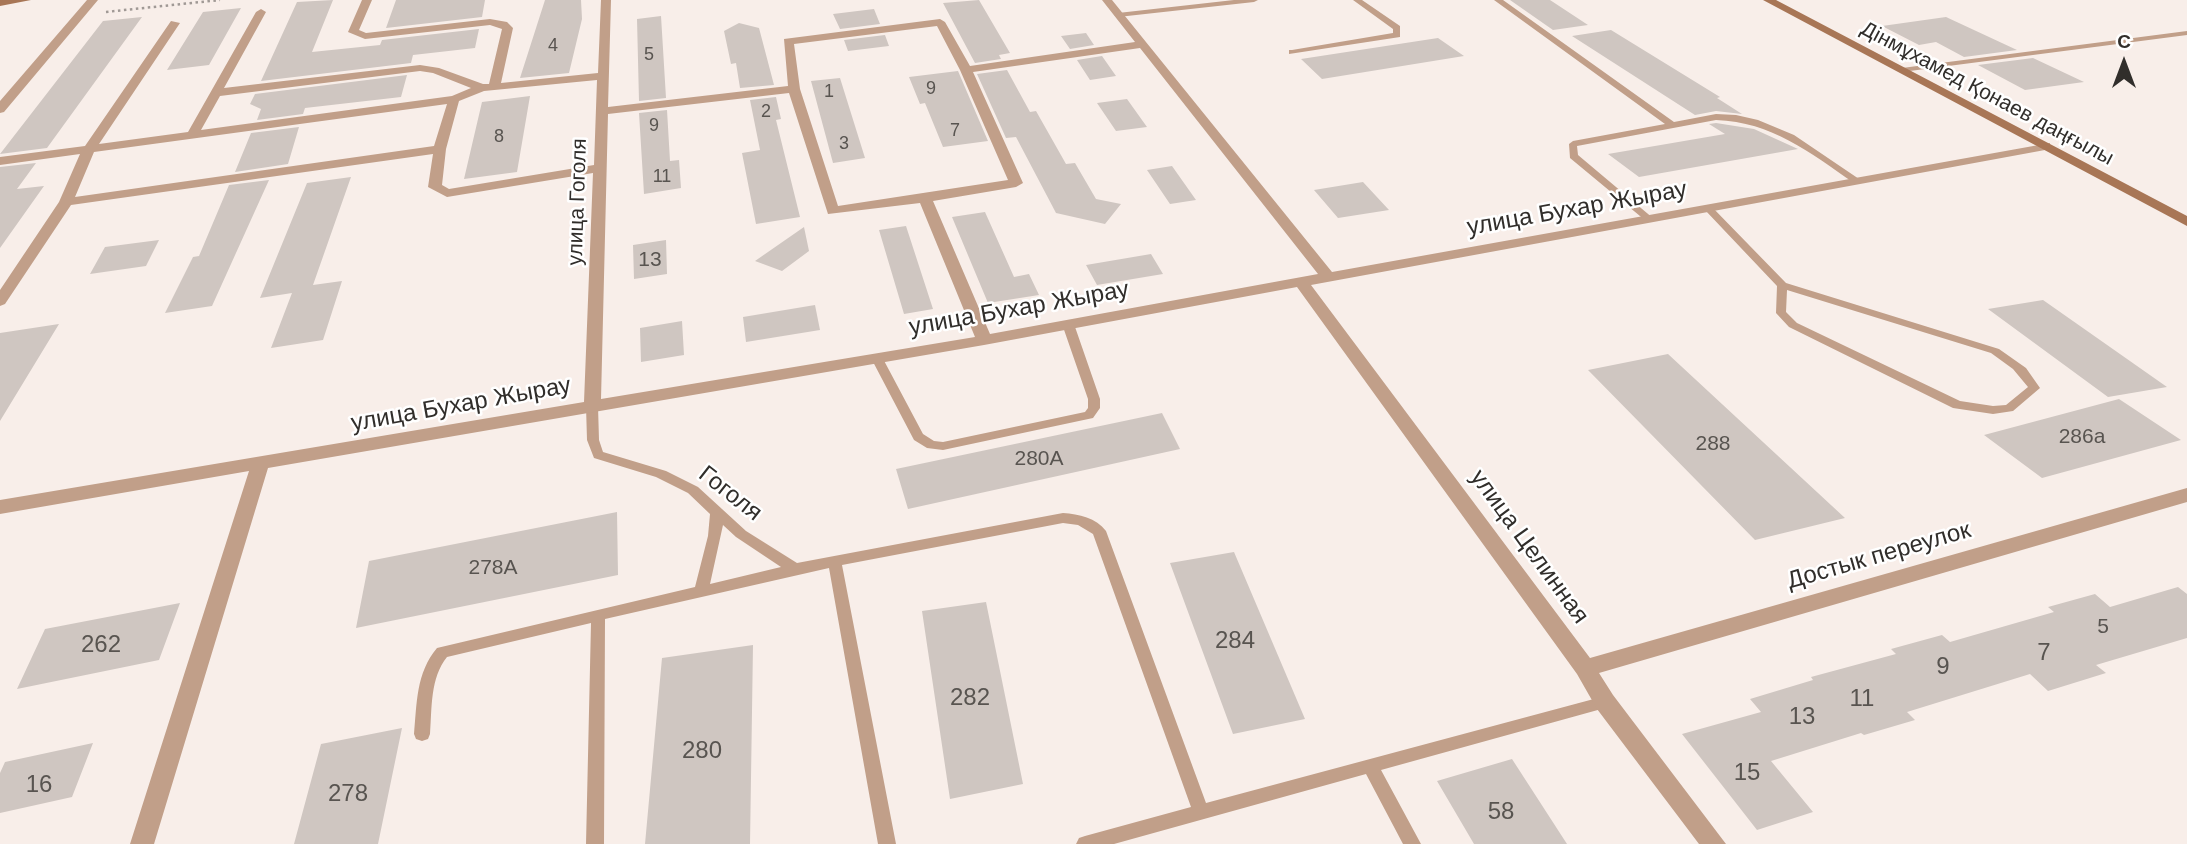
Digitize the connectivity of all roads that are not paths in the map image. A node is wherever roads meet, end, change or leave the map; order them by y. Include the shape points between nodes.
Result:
1 (26, 0) edge
2 (93, 0) edge
3 (368, 0) edge
4 (606, 0) edge
5 (1107, 0) edge
6 (1254, 0) edge
7 (1357, 0) edge
8 (1497, 0) edge
9 (1768, 0) edge
10 (1206, 2) edge
11 (0, 3) edge
12 (261, 12) dead end
13 (1118, 15) junction
14 (175, 23) dead end
15 (2187, 33) edge
16 (1141, 45) junction
17 (1292, 52) dead end
18 (966, 70) junction
19 (1902, 70) junction
20 (602, 76) junction
21 (488, 87) junction
22 (794, 89) junction
23 (216, 93) junction
24 (454, 99) junction
25 (0, 108) edge
26 (603, 111) junction
27 (1671, 125) junction
28 (192, 135) junction
29 (2045, 146) junction
30 (89, 149) junction
31 (440, 149) junction
32 (0, 162) edge
33 (600, 168) junction
34 (1857, 181) junction
35 (925, 198) junction
36 (66, 202) junction
37 (1708, 208) junction
38 (1649, 219) junction
39 (2187, 222) edge
40 (1328, 277) junction
41 (1301, 282) junction
42 (1782, 285) junction
43 (3, 293) edge
44 (1068, 324) junction
45 (984, 340) junction
46 (877, 358) junction
47 (592, 406) junction
48 (261, 462) junction
49 (2187, 495) edge
50 (0, 507) edge
51 (717, 513) junction
52 (835, 563) junction
53 (795, 569) junction
54 (701, 591) junction
55 (598, 617) junction
56 (1585, 668) junction
57 (1605, 702) junction
58 (422, 734) dead end
59 (1370, 766) junction
60 (1201, 812) junction
61 (142, 844) edge
62 (595, 844) edge
63 (887, 844) edge
64 (1085, 844) edge
65 (1412, 844) edge
66 (1714, 844) edge

1 - 11 street
2 - 25 street
3 - 21 street via 353,32 376,35 503,24 508,29
4 - 20 street, улица Гоголя
5 - 13 street
6 - 10 lane
7 - 17 lane via 1397,28 1397,35
8 - 27 lane
9 - 19 street, Дінмұхамед Қонаев даңғылы
10 - 13 lane
12 - 23 street
13 - 16 street
14 - 30 street
15 - 19 lane
16 - 18 street
16 - 40 street
18 - 22 street via 940,22 788,41
18 - 35 street via 1016,183
19 - 29 street, Дінмұхамед Қонаев даңғылы
20 - 21 street
20 - 26 street, улица Гоголя
21 - 23 street via 420,68
21 - 24 street
22 - 26 street
22 - 35 street via 833,211
23 - 28 street
24 - 28 street
24 - 31 street
26 - 33 street, улица Гоголя
27 - 34 lane via 1726,117 1765,124
27 - 38 lane via 1578,141 1571,147 1573,156
28 - 30 street
29 - 34 street, улица Бухар Жырау
29 - 39 street, Дінмұхамед Қонаев даңғылы
30 - 32 street
30 - 36 street
31 - 33 street via 435,187 447,193
31 - 36 street
33 - 47 street, улица Гоголя
34 - 37 street, улица Бухар Жырау
35 - 45 street
36 - 43 street
37 - 38 street, улица Бухар Жырау
37 - 42 lane
38 - 40 street, улица Бухар Жырау
40 - 41 street, улица Бухар Жырау
41 - 44 street, улица Бухар Жырау
41 - 56 street, улица Целинная
42 - 42 lane via 1781,313 1793,325 1957,405 2009,408 2034,388 2015,364 1995,351
44 - 45 street, улица Бухар Жырау
44 - 46 lane via 1094,399 1089,415 943,446 918,438
45 - 46 street, улица Бухар Жырау
46 - 47 street, улица Бухар Жырау
47 - 48 street, улица Бухар Жырау
47 - 51 lane, Гоголя via 598,454 661,474 693,490
48 - 50 street, улица Бухар Жырау
48 - 61 street
49 - 56 street, Достык переулок
51 - 53 lane, Гоголя
51 - 54 lane
52 - 53 lane
52 - 60 lane via 1063,518 1087,521 1099,531
52 - 63 lane
53 - 54 lane
54 - 55 lane
55 - 58 lane via 442,652 432,661
55 - 62 lane
56 - 57 street, улица Целинная
57 - 59 lane
57 - 66 street, улица Целинная
59 - 60 lane
59 - 65 lane
60 - 64 lane

